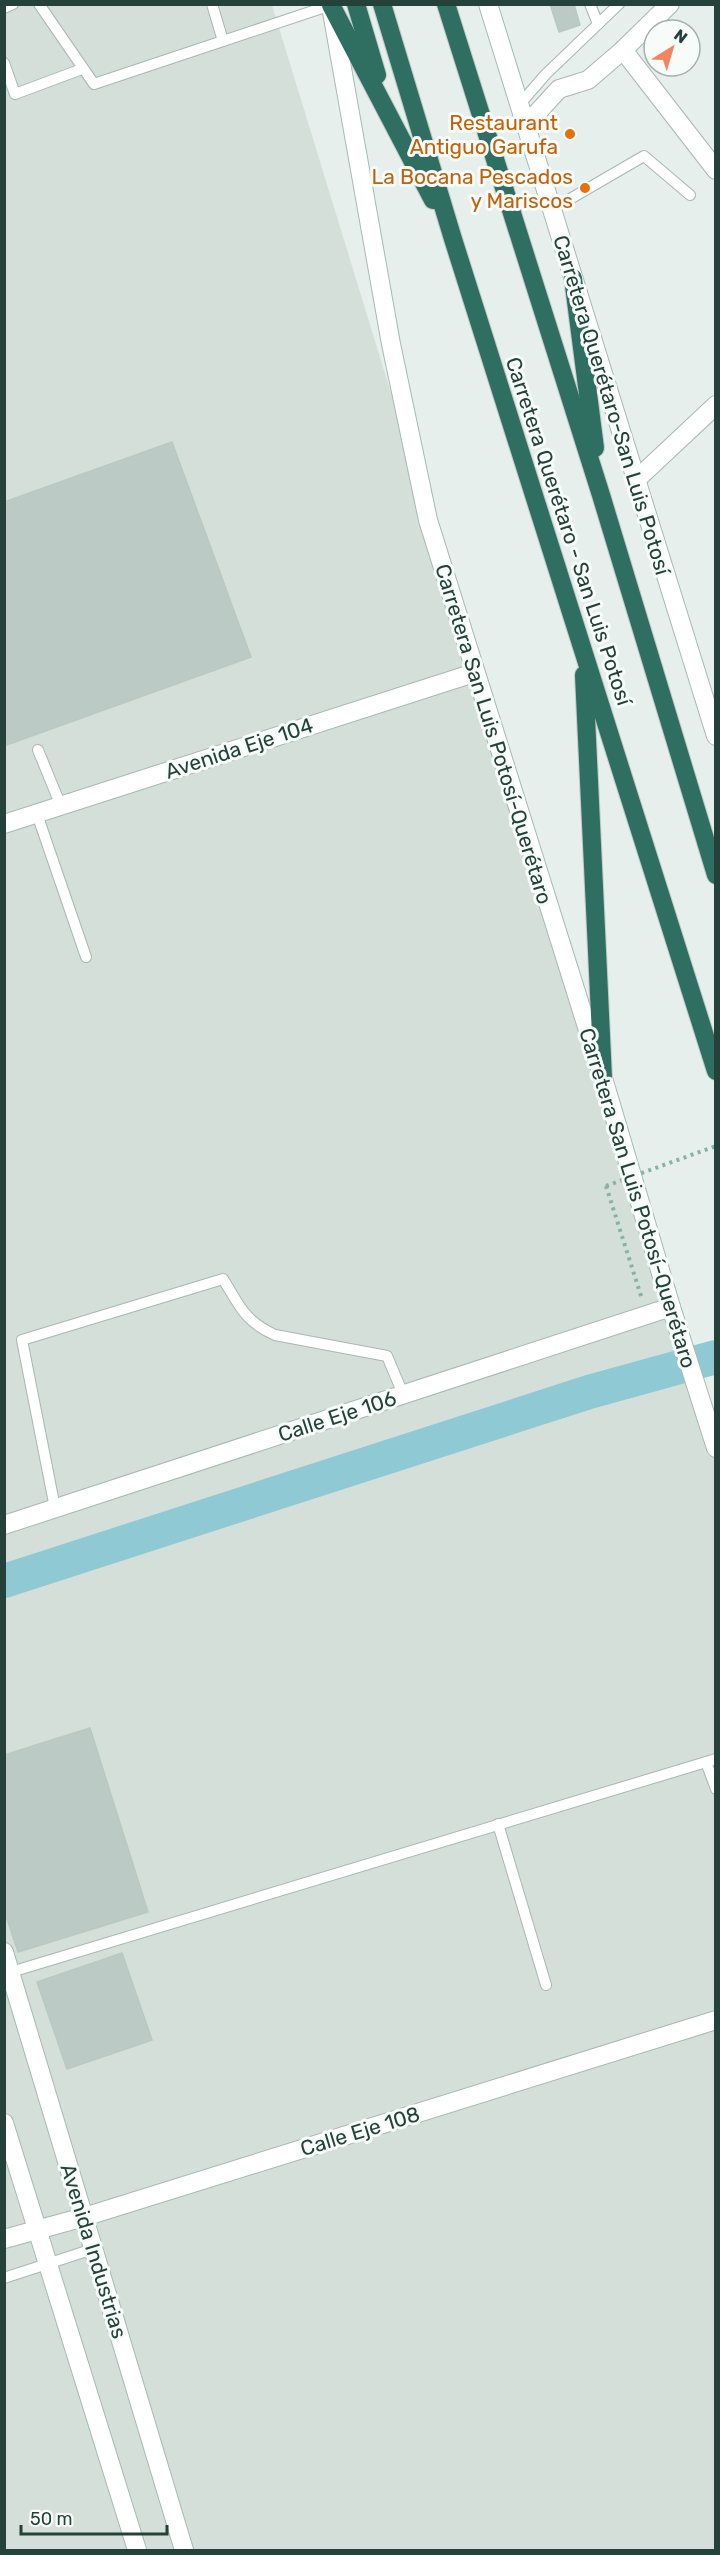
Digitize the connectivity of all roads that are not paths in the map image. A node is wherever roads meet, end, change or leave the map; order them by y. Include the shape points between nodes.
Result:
1 (13, 4) edge
2 (39, 4) edge
3 (212, 4) edge
4 (356, 4) edge
5 (381, 4) edge
6 (446, 4) edge
7 (488, 4) edge
8 (590, 4) edge
9 (619, 4) edge
10 (670, 4) edge
11 (331, 5) edge
12 (4, 8) edge
13 (598, 24) junction
14 (224, 41) junction
15 (623, 50) junction
16 (4, 63) edge
17 (82, 69) junction
18 (546, 74) junction
19 (559, 89) junction
20 (519, 105) junction
21 (390, 118) junction
22 (525, 126) junction
23 (716, 170) edge
24 (690, 195) dead end
25 (552, 210) junction
26 (453, 239) junction
27 (573, 278) junction
28 (716, 405) edge
29 (636, 480) junction
30 (601, 495) junction
31 (583, 650) junction
32 (474, 673) junction
33 (716, 736) edge
34 (38, 750) dead end
35 (61, 806) junction
36 (37, 814) junction
37 (4, 824) edge
38 (716, 875) edge
39 (86, 957) dead end
40 (716, 1071) edge
41 (603, 1078) junction
42 (670, 1307) junction
43 (403, 1394) junction
44 (716, 1448) edge
45 (56, 1508) junction
46 (4, 1525) edge
47 (711, 1761) edge
48 (716, 1789) edge
49 (498, 1824) junction
50 (4, 1952) edge
51 (11, 1972) junction
52 (546, 1985) dead end
53 (716, 2020) edge
54 (4, 2123) edge
55 (84, 2217) junction
56 (37, 2229) junction
57 (4, 2239) edge
58 (93, 2250) junction
59 (48, 2264) junction
60 (4, 2278) edge
61 (137, 2550) edge
62 (184, 2550) edge

1 - 12 lane
2 - 17 lane
3 - 14 lane
4 - 21 highway
5 - 26 highway, Carretera Querétaro - San Luis Potosí
6 - 30 highway, Carretera Querétaro - San Luis Potosí
7 - 20 main road, Carretera Querétaro-San Luis Potosí
8 - 13 lane
9 - 13 lane
10 - 15 main road
11 - 14 lane
11 - 21 highway
11 - 32 main road, Carretera San Luis Potosí-Querétaro via 389,332 428,520
13 - 18 lane
14 - 17 lane via 94,84
15 - 19 main road via 588,80
15 - 23 main road
16 - 17 lane via 15,94
18 - 19 lane
18 - 20 lane
19 - 22 main road
20 - 22 main road, Carretera Querétaro-San Luis Potosí
21 - 26 highway
22 - 25 main road, Carretera Querétaro-San Luis Potosí
24 - 25 lane via 644,156
25 - 27 main road, Carretera Querétaro-San Luis Potosí
26 - 31 highway, Carretera Querétaro - San Luis Potosí
27 - 29 main road, Carretera Querétaro-San Luis Potosí
27 - 30 highway
28 - 29 main road
29 - 33 main road, Carretera Querétaro-San Luis Potosí
30 - 38 highway, Carretera Querétaro - San Luis Potosí
31 - 40 highway, Carretera Querétaro - San Luis Potosí
31 - 41 highway
32 - 35 main road, Avenida Eje 104
32 - 41 main road, Carretera San Luis Potosí-Querétaro
34 - 35 lane
35 - 36 main road, Avenida Eje 104
36 - 37 main road, Avenida Eje 104
36 - 39 lane
41 - 42 main road, Carretera San Luis Potosí-Querétaro
42 - 43 main road, Calle Eje 106
42 - 44 main road, Carretera San Luis Potosí-Querétaro
43 - 45 main road, Calle Eje 106
43 - 45 lane via 387,1356 261,1329 247,1319 223,1279 22,1340
45 - 46 main road, Calle Eje 106
47 - 48 lane
47 - 49 lane
49 - 51 lane
49 - 52 lane
50 - 51 main road, Avenida Industrias
51 - 55 main road, Avenida Industrias
53 - 55 main road, Calle Eje 108
54 - 56 main road
55 - 56 main road, Calle Eje 108
55 - 58 main road, Avenida Industrias
56 - 57 main road, Calle Eje 108
56 - 59 main road
58 - 59 lane
58 - 62 main road, Avenida Industrias
59 - 60 lane
59 - 61 main road

